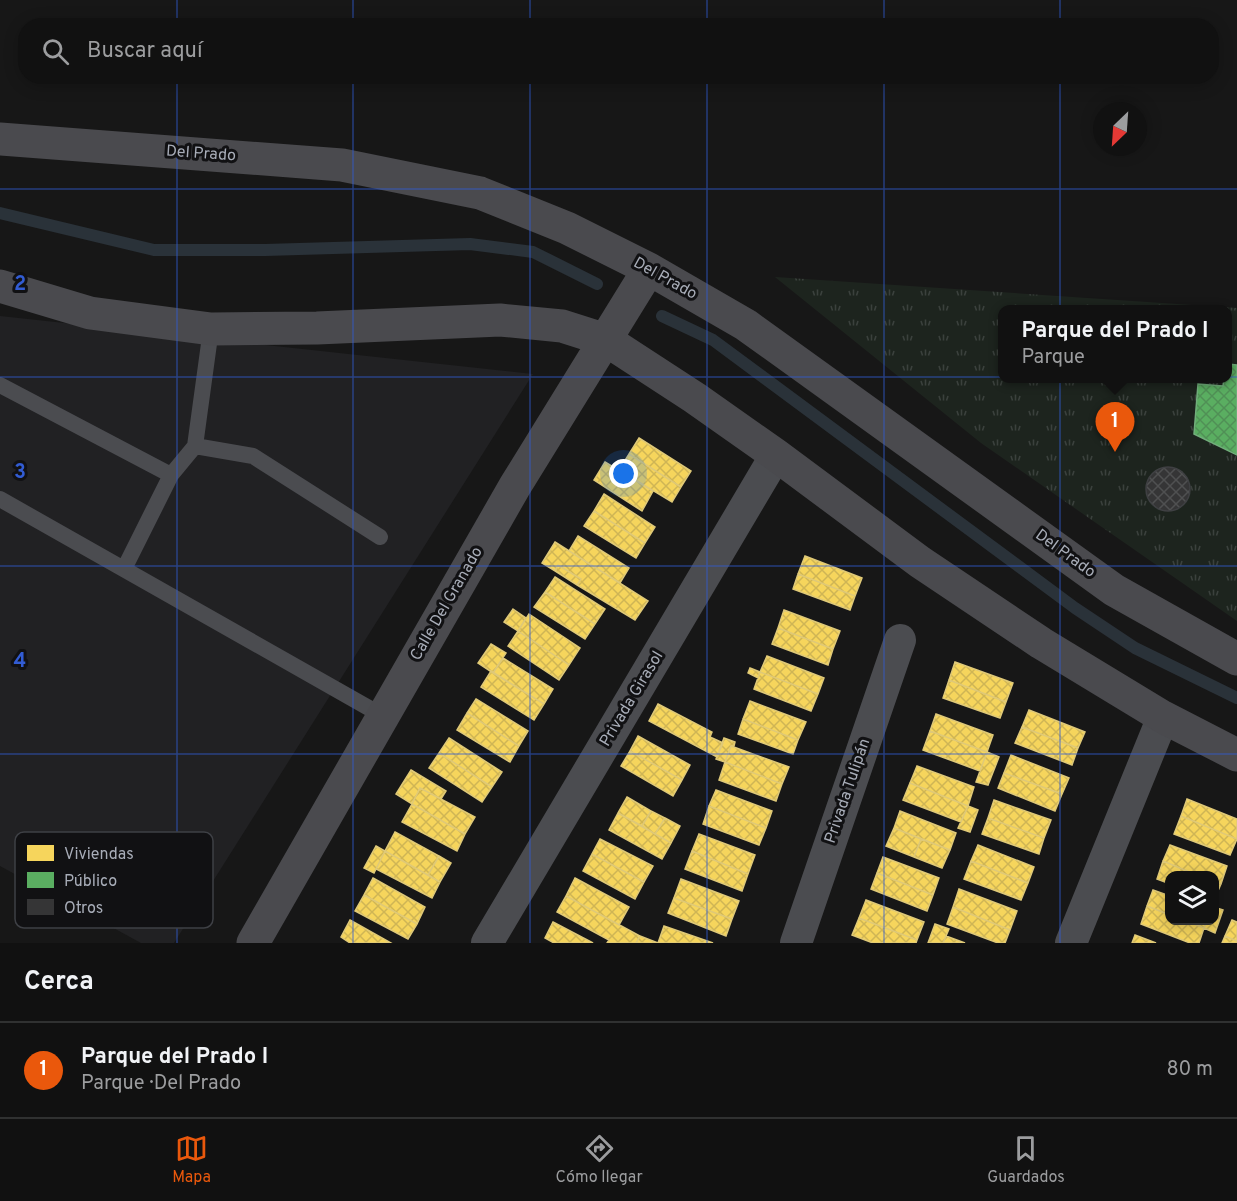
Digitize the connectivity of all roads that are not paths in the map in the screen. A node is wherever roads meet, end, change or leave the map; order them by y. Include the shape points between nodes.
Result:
1 (0, 139) edge
2 (649, 269) junction
3 (0, 286) edge
4 (211, 329) junction
5 (606, 340) junction
6 (0, 385) edge
7 (195, 446) junction
8 (776, 455) junction
9 (171, 475) junction
10 (0, 499) edge
11 (380, 537) dead end
12 (124, 569) junction
13 (900, 640) dead end
14 (1237, 659) edge
15 (383, 716) junction
16 (1163, 717) junction
17 (1237, 755) edge
18 (253, 943) edge
19 (487, 943) edge
20 (796, 943) edge
21 (1071, 943) edge

1 - 2 main road, Del Prado via 342,165 480,193 567,228
2 - 5 main road, Calle Del Granado
2 - 14 main road, Del Prado via 746,325 1114,590
3 - 4 main road via 90,313
4 - 5 main road via 500,320 562,326
4 - 7 lane
5 - 8 main road
5 - 15 main road, Calle Del Granado via 514,486
6 - 9 lane
7 - 9 lane
7 - 11 lane via 254,456
8 - 16 main road via 920,562 1041,643
8 - 19 street, Privada Girasol
9 - 12 lane
10 - 12 lane
12 - 15 lane
13 - 20 street, Privada Tulipán
15 - 18 main road, Calle Del Granado
16 - 17 main road
16 - 21 street

